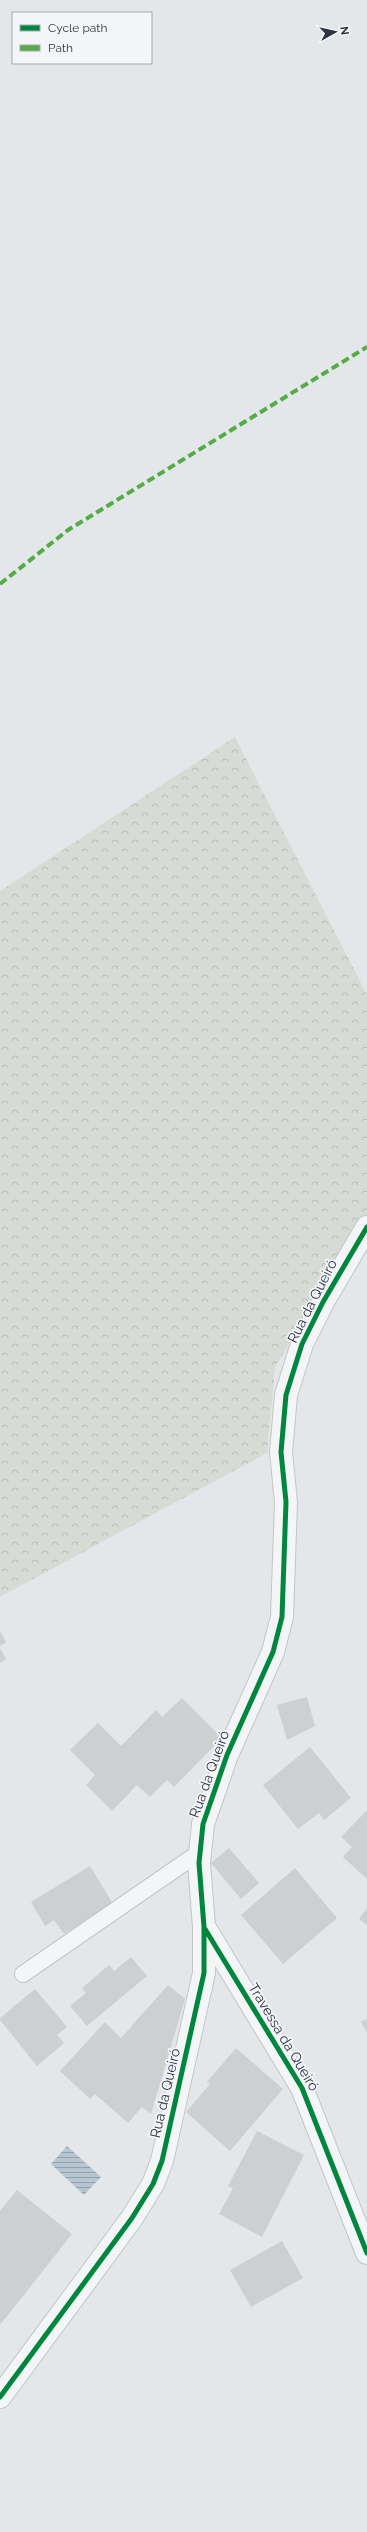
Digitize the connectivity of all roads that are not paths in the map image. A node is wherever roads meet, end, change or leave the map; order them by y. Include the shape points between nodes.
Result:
1 (367, 1227) edge
2 (200, 1852) junction
3 (204, 1928) junction
4 (23, 1974) dead end
5 (367, 2253) edge
6 (0, 2397) edge

1 - 2 street, Rua da Queiró via 323,1302 292,1371 286,1395 282,1452 286,1502 285,1588 280,1628 270,1658 220,1772 203,1824
2 - 3 street, Rua da Queiró
2 - 4 lane
3 - 5 street, Travessa da Queiró via 302,2088
3 - 6 street, Rua da Queiró via 205,1957 201,1987 164,2149 152,2184 128,2224

